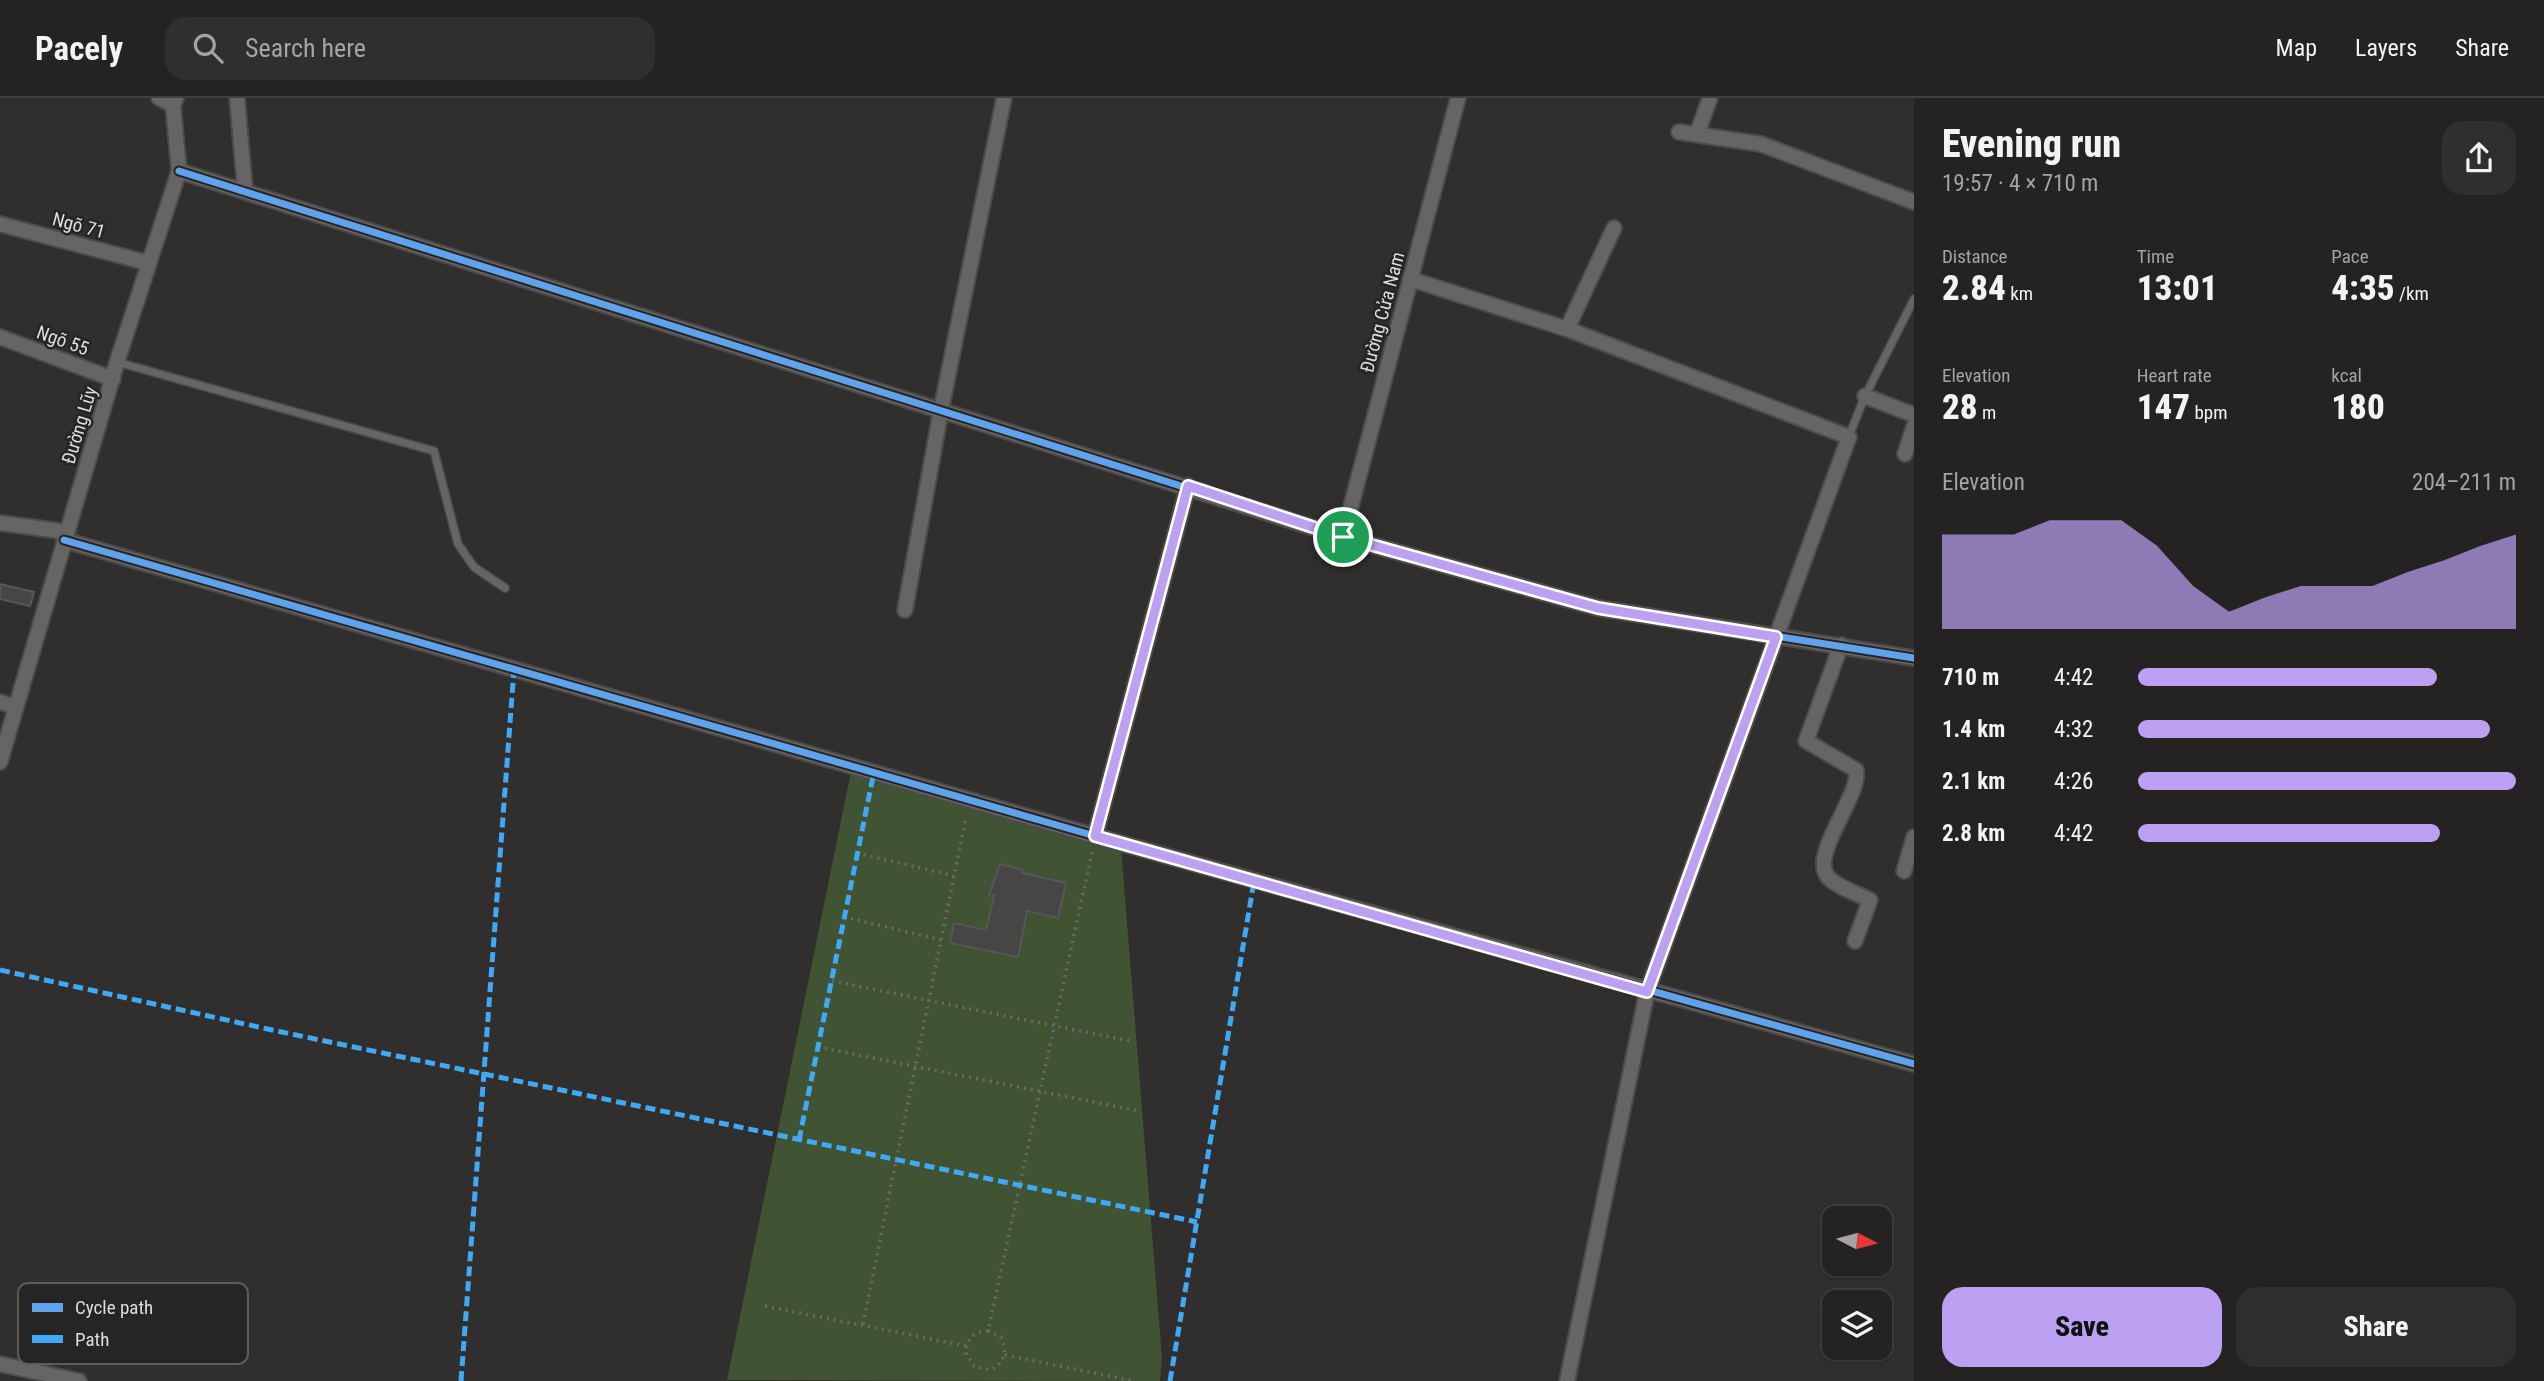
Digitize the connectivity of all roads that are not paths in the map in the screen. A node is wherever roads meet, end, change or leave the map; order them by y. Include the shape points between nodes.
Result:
1 (159, 98) edge
2 (237, 98) edge
3 (1004, 98) edge
4 (1458, 98) edge
5 (1710, 98) edge
6 (174, 102) edge
7 (1679, 132) dead end
8 (1697, 134) junction
9 (179, 171) junction
10 (245, 189) junction
11 (1914, 202) edge
12 (0, 224) edge
13 (1614, 228) dead end
14 (148, 262) junction
15 (1410, 279) junction
16 (1914, 299) edge
17 (1567, 330) junction
18 (0, 337) edge
19 (117, 362) junction
20 (113, 379) junction
21 (1865, 396) junction
22 (941, 410) junction
23 (1914, 415) edge
24 (1914, 426) edge
25 (1849, 437) junction
26 (1905, 454) dead end
27 (1188, 486) junction
28 (0, 523) edge
29 (66, 536) junction
30 (1343, 537) junction
31 (505, 588) dead end
32 (905, 610) dead end
33 (1776, 637) junction
34 (1840, 645) junction
35 (1914, 658) edge
36 (0, 702) edge
37 (16, 707) junction
38 (0, 762) edge
39 (1095, 836) junction
40 (1914, 836) edge
41 (1904, 871) dead end
42 (1855, 941) dead end
43 (1647, 992) junction
44 (1914, 1064) edge
45 (0, 1364) edge
46 (79, 1381) edge
47 (1567, 1381) edge

1 - 6 street
2 - 10 street
3 - 22 street
4 - 15 street, Đường Cửa Nam
5 - 8 street
6 - 9 street, Đường Lũy
7 - 8 street
8 - 11 street via 1761,144
9 - 10 street
9 - 14 street, Đường Lũy
10 - 22 street
12 - 14 street, Ngõ 71
13 - 17 street
14 - 19 street, Đường Lũy
15 - 17 street
15 - 30 street, Đường Cửa Nam
16 - 21 lane
17 - 25 street
18 - 20 street, Ngõ 55
19 - 20 street, Đường Lũy
19 - 31 lane via 434,451 458,544 474,567
20 - 29 street, Đường Lũy
21 - 23 street
21 - 25 lane
22 - 27 street
22 - 32 street
24 - 26 street
25 - 33 street
27 - 30 street
27 - 39 street
28 - 29 street
29 - 37 street, Đường Lũy
29 - 39 street
30 - 33 street via 1598,608
33 - 34 street
33 - 43 street
34 - 35 street
34 - 42 street via 1806,741 1856,769 1851,795 1832,829 1824,867 1831,880 1870,900
36 - 37 street
37 - 38 street, Đường Lũy
39 - 43 street
40 - 41 street
43 - 44 street
43 - 47 street
45 - 46 street

